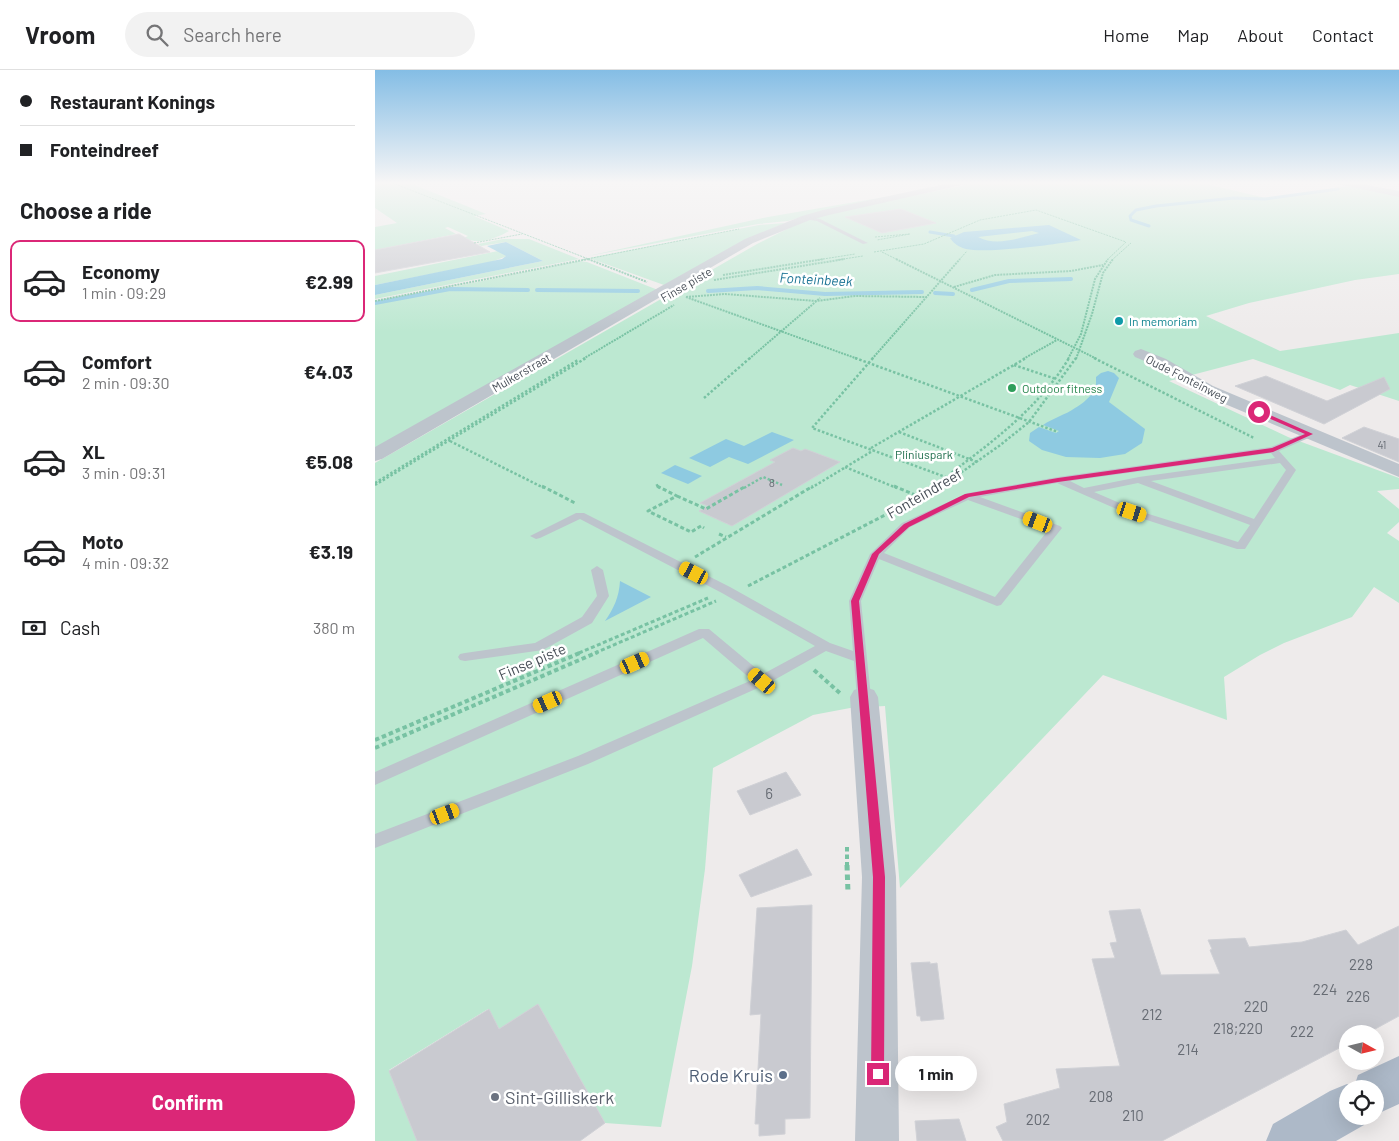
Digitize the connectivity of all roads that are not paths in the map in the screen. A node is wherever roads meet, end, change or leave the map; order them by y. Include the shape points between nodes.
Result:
1 (771, 232) edge
2 (842, 232) edge
3 (864, 243) road end
4 (1141, 354) dead end
5 (1310, 434) junction
6 (1275, 450) junction
7 (375, 456) edge
8 (1282, 460) junction
9 (1399, 471) edge
10 (1058, 480) junction
11 (1139, 480) junction
12 (1083, 491) junction
13 (968, 496) junction
14 (1256, 524) junction
15 (536, 536) dead end
16 (876, 554) junction
17 (597, 570) dead end
18 (825, 646) junction
19 (465, 657) dead end
20 (860, 658) junction
21 (762, 681) junction
22 (853, 699) joint
23 (375, 779) edge
24 (375, 841) edge
25 (1399, 1079) edge
26 (1384, 1087) edge
27 (1339, 1113) edge
28 (877, 1141) edge
29 (1290, 1141) edge

1 - 7 street, Mulkerstraat via 749,241 673,297
2 - 3 lane
4 - 5 street, Oude Fonteinweg via 1207,390
5 - 6 lane, Fonteindreef
5 - 9 street, Oude Fonteinweg
6 - 8 lane
6 - 10 lane, Fonteindreef
8 - 11 lane
8 - 14 lane via 1291,470
10 - 12 lane
10 - 13 lane, Fonteindreef
11 - 12 lane
11 - 14 lane
12 - 14 lane via 1132,512 1241,547
13 - 16 lane, Fonteindreef via 906,525
13 - 16 lane via 1055,528 997,602
15 - 18 lane via 580,515 730,592
16 - 20 lane, Fonteindreef via 855,601
17 - 19 lane via 603,596 587,620 538,647
18 - 20 lane
18 - 21 lane
20 - 22 lane, Fonteindreef
21 - 23 lane via 704,632
21 - 24 lane via 583,760
22 - 28 street, Fonteindreef via 879,877
25 - 26 main road
27 - 29 main road

